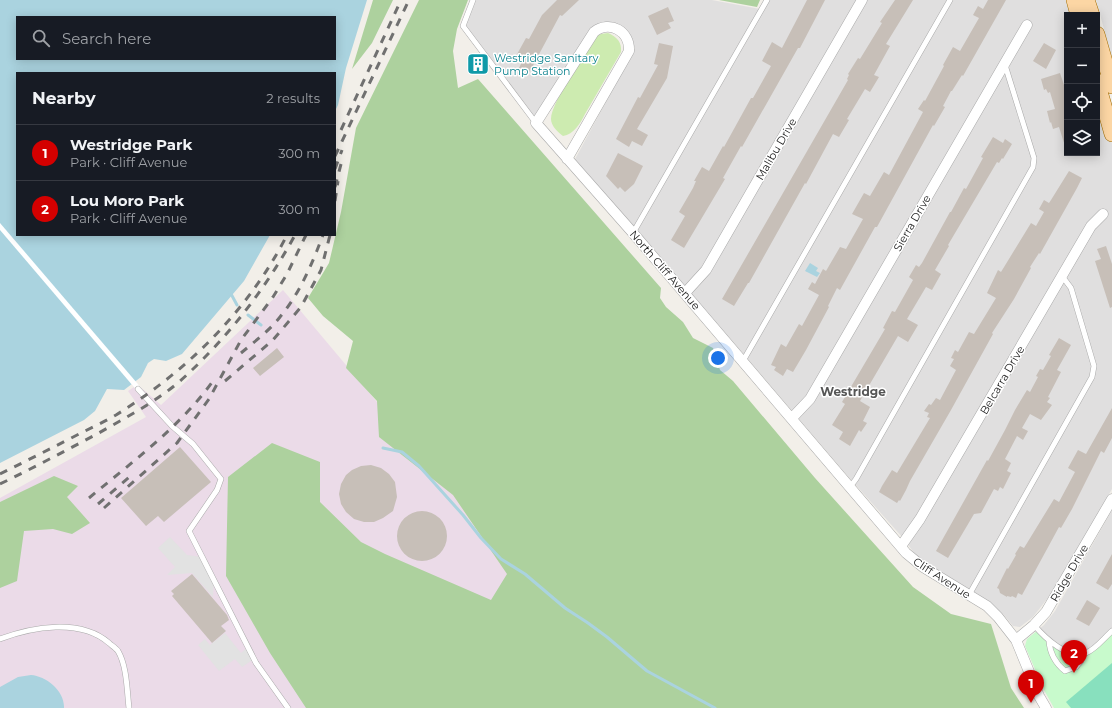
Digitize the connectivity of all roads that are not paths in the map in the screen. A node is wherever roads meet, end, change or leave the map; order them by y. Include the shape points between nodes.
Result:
1 (473, 0) edge
2 (767, 0) edge
3 (862, 0) edge
4 (950, 0) edge
5 (1074, 0) edge
6 (1087, 0) edge
7 (1077, 12) edge
8 (1091, 12) edge
9 (1027, 25) dead end
10 (1100, 44) edge
11 (1004, 62) junction
12 (1098, 84) edge
13 (1112, 86) edge
14 (536, 123) junction
15 (1112, 134) edge
16 (567, 159) junction
17 (1103, 214) dead end
18 (634, 233) junction
19 (1062, 276) junction
20 (685, 293) junction
21 (743, 361) junction
22 (138, 389) dead end
23 (792, 418) junction
24 (850, 487) junction
25 (1112, 499) edge
26 (901, 546) junction
27 (969, 595) junction
28 (1034, 625) junction
29 (1112, 631) edge
30 (0, 639) edge
31 (1016, 640) junction
32 (1049, 641) junction
33 (1081, 655) junction
34 (130, 708) edge
35 (288, 708) edge
36 (1046, 708) edge

1 - 14 lane via 463,26
2 - 18 lane
3 - 20 street, Malibu Drive via 706,270
4 - 21 lane
5 - 7 main road
6 - 8 main road
9 - 11 street, Sierra Drive
10 - 13 main road
11 - 23 street, Sierra Drive via 810,399
11 - 24 lane via 1034,158 1033,167
12 - 15 main road
14 - 16 street, North Cliff Avenue
14 - 16 street via 594,32 600,27 608,26 621,32 629,43 629,51
16 - 18 street, North Cliff Avenue
17 - 19 street, Belcarra Drive via 1091,226
18 - 20 street, North Cliff Avenue
19 - 26 street, Belcarra Drive via 920,519
19 - 27 lane via 1070,288 1092,359 1092,377
20 - 21 street, North Cliff Avenue
21 - 23 street, North Cliff Avenue
22 - 35 lane via 192,444 221,479 217,490 189,531 256,663
23 - 24 street, Cliff Avenue
24 - 26 street, Cliff Avenue
25 - 28 street, Ridge Drive via 1053,602
26 - 27 street, Cliff Avenue via 922,567
27 - 31 street, Cliff Avenue via 987,606
28 - 31 street, Ridge Drive
28 - 32 lane
29 - 33 lane via 1093,649
30 - 34 lane via 37,628 84,629 104,638 118,651 125,670
31 - 36 street, Cliff Avenue
32 - 33 lane via 1072,654
32 - 33 lane via 1050,650 1057,664 1065,671 1076,667 1081,661

